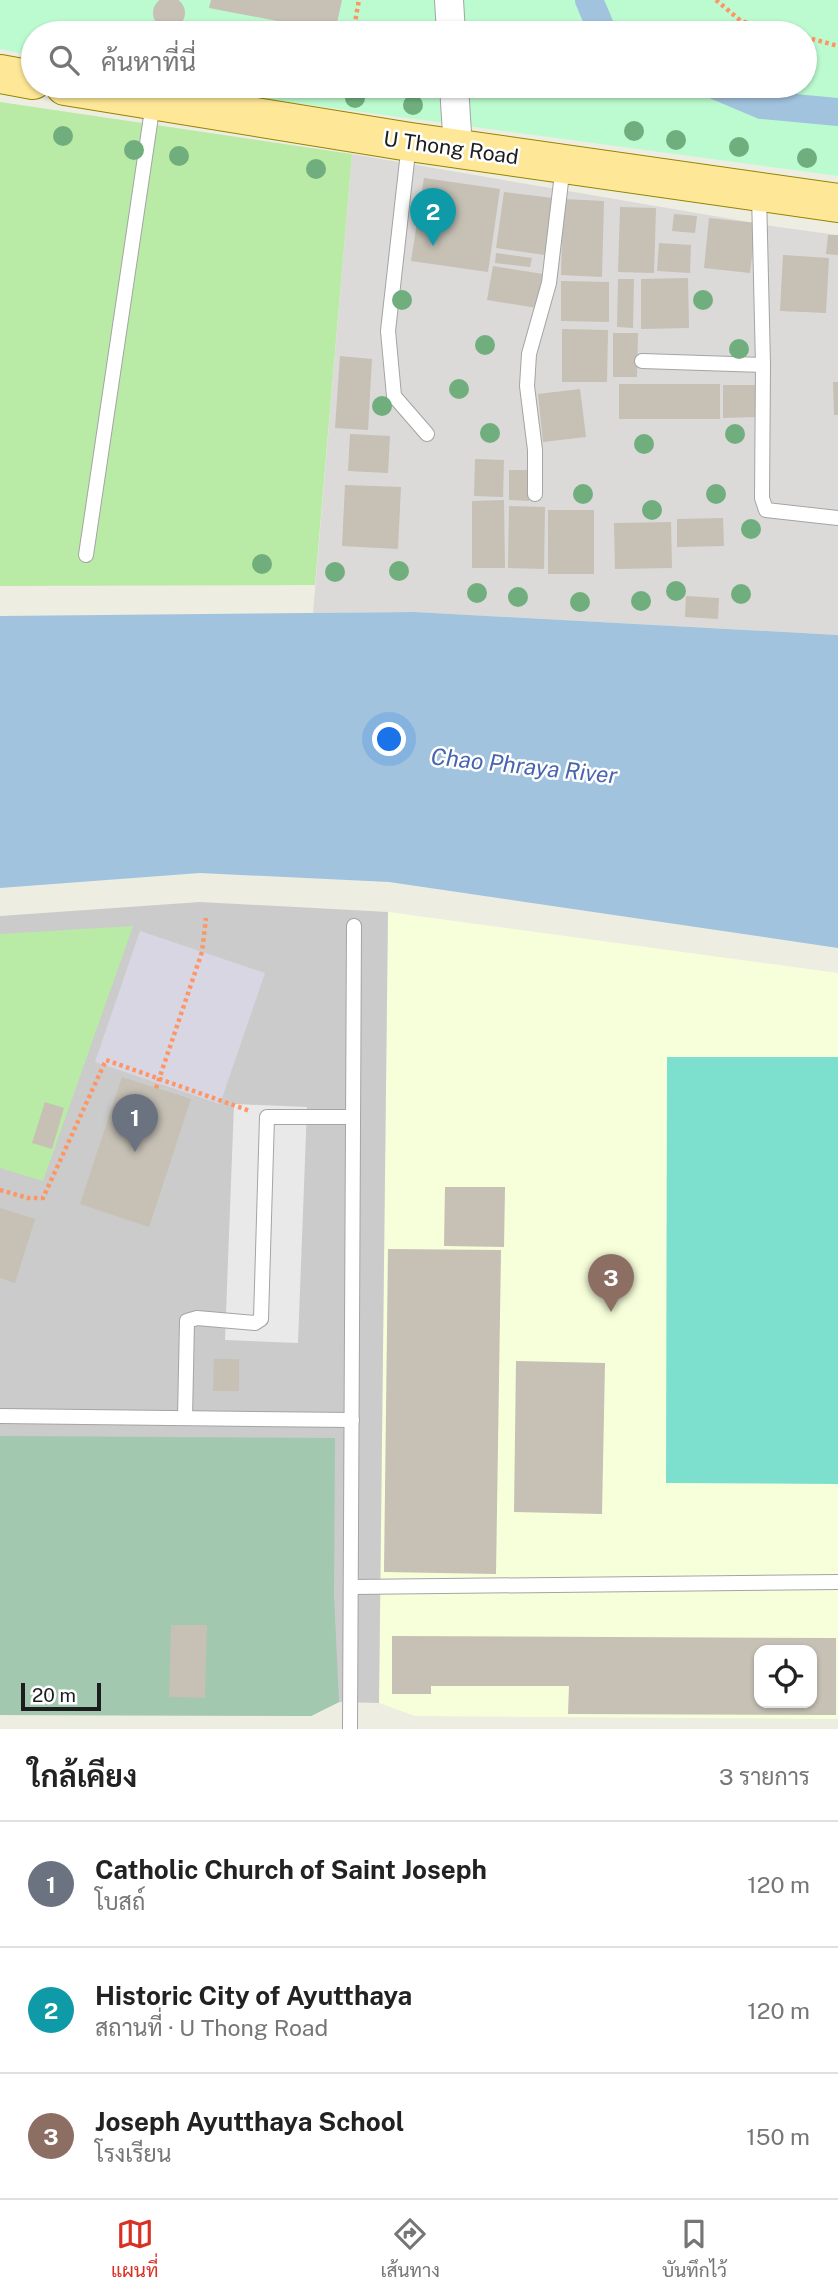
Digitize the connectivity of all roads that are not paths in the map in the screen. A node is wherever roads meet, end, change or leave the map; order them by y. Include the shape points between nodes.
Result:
1 (449, 0) edge
2 (450, 21) edge
3 (0, 74) edge
4 (21, 78) edge
5 (132, 98) edge
6 (455, 98) edge
7 (154, 102) junction
8 (410, 142) junction
9 (458, 149) junction
10 (563, 164) junction
11 (759, 191) junction
12 (838, 202) edge
13 (642, 361) dead end
14 (763, 365) junction
15 (428, 434) dead end
16 (535, 494) dead end
17 (838, 518) edge
18 (86, 555) dead end
19 (354, 926) dead end
20 (353, 1117) junction
21 (0, 1416) edge
22 (185, 1418) junction
23 (352, 1420) junction
24 (838, 1582) edge
25 (351, 1587) junction
26 (350, 1729) edge

1 - 2 street
3 - 4 main road
5 - 7 main road, U Thong Road
6 - 9 street
7 - 8 main road, U Thong Road
7 - 18 lane
8 - 9 main road, U Thong Road
8 - 15 lane via 388,331 394,396
9 - 10 main road, U Thong Road
10 - 11 main road, U Thong Road
10 - 16 lane via 549,283 529,354
11 - 12 main road, U Thong Road
11 - 14 lane
13 - 14 lane
14 - 17 lane via 761,486 766,510
19 - 20 lane
20 - 22 lane via 267,1117 261,1319 255,1323 187,1321
20 - 23 lane
21 - 22 lane
22 - 23 lane
23 - 25 lane
24 - 25 lane
25 - 26 lane

